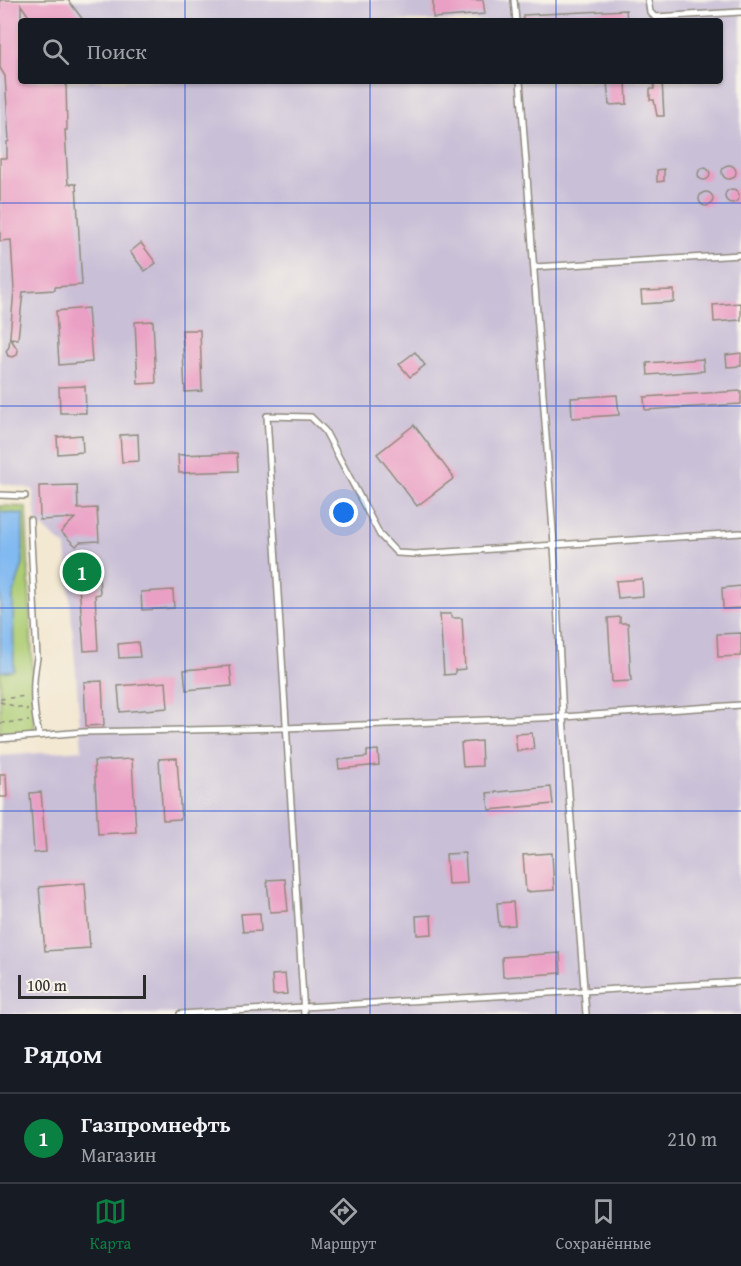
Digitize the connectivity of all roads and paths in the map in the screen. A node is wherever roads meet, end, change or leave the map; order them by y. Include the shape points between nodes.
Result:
1 (514, 0) edge
2 (648, 0) edge
3 (741, 12) edge
4 (516, 18) edge
5 (520, 84) edge
6 (741, 255) edge
7 (535, 267) junction
8 (0, 495) edge
9 (26, 496) dead end
10 (30, 520) dead end
11 (741, 533) edge
12 (554, 545) junction
13 (34, 695) junction
14 (0, 701) edge
15 (741, 705) edge
16 (34, 712) junction
17 (563, 717) junction
18 (36, 721) junction
19 (0, 723) edge
20 (285, 728) junction
21 (39, 735) junction
22 (0, 739) edge
23 (741, 982) edge
24 (584, 991) junction
25 (304, 1011) edge
26 (180, 1014) edge
27 (586, 1014) edge

1 - 4 lane
2 - 3 lane via 655,17
5 - 7 lane
6 - 7 lane
7 - 12 lane
8 - 9 lane
10 - 13 lane via 37,658
11 - 12 lane
12 - 17 lane
12 - 20 lane via 397,553 380,535 325,431 311,417 267,416
13 - 14 path
13 - 16 lane
14 - 16 path
15 - 17 lane
16 - 18 lane
17 - 20 lane
17 - 24 lane
18 - 19 path
18 - 21 lane
20 - 21 lane
20 - 25 lane
21 - 22 lane
23 - 24 lane
24 - 25 lane
24 - 27 lane
25 - 26 lane

